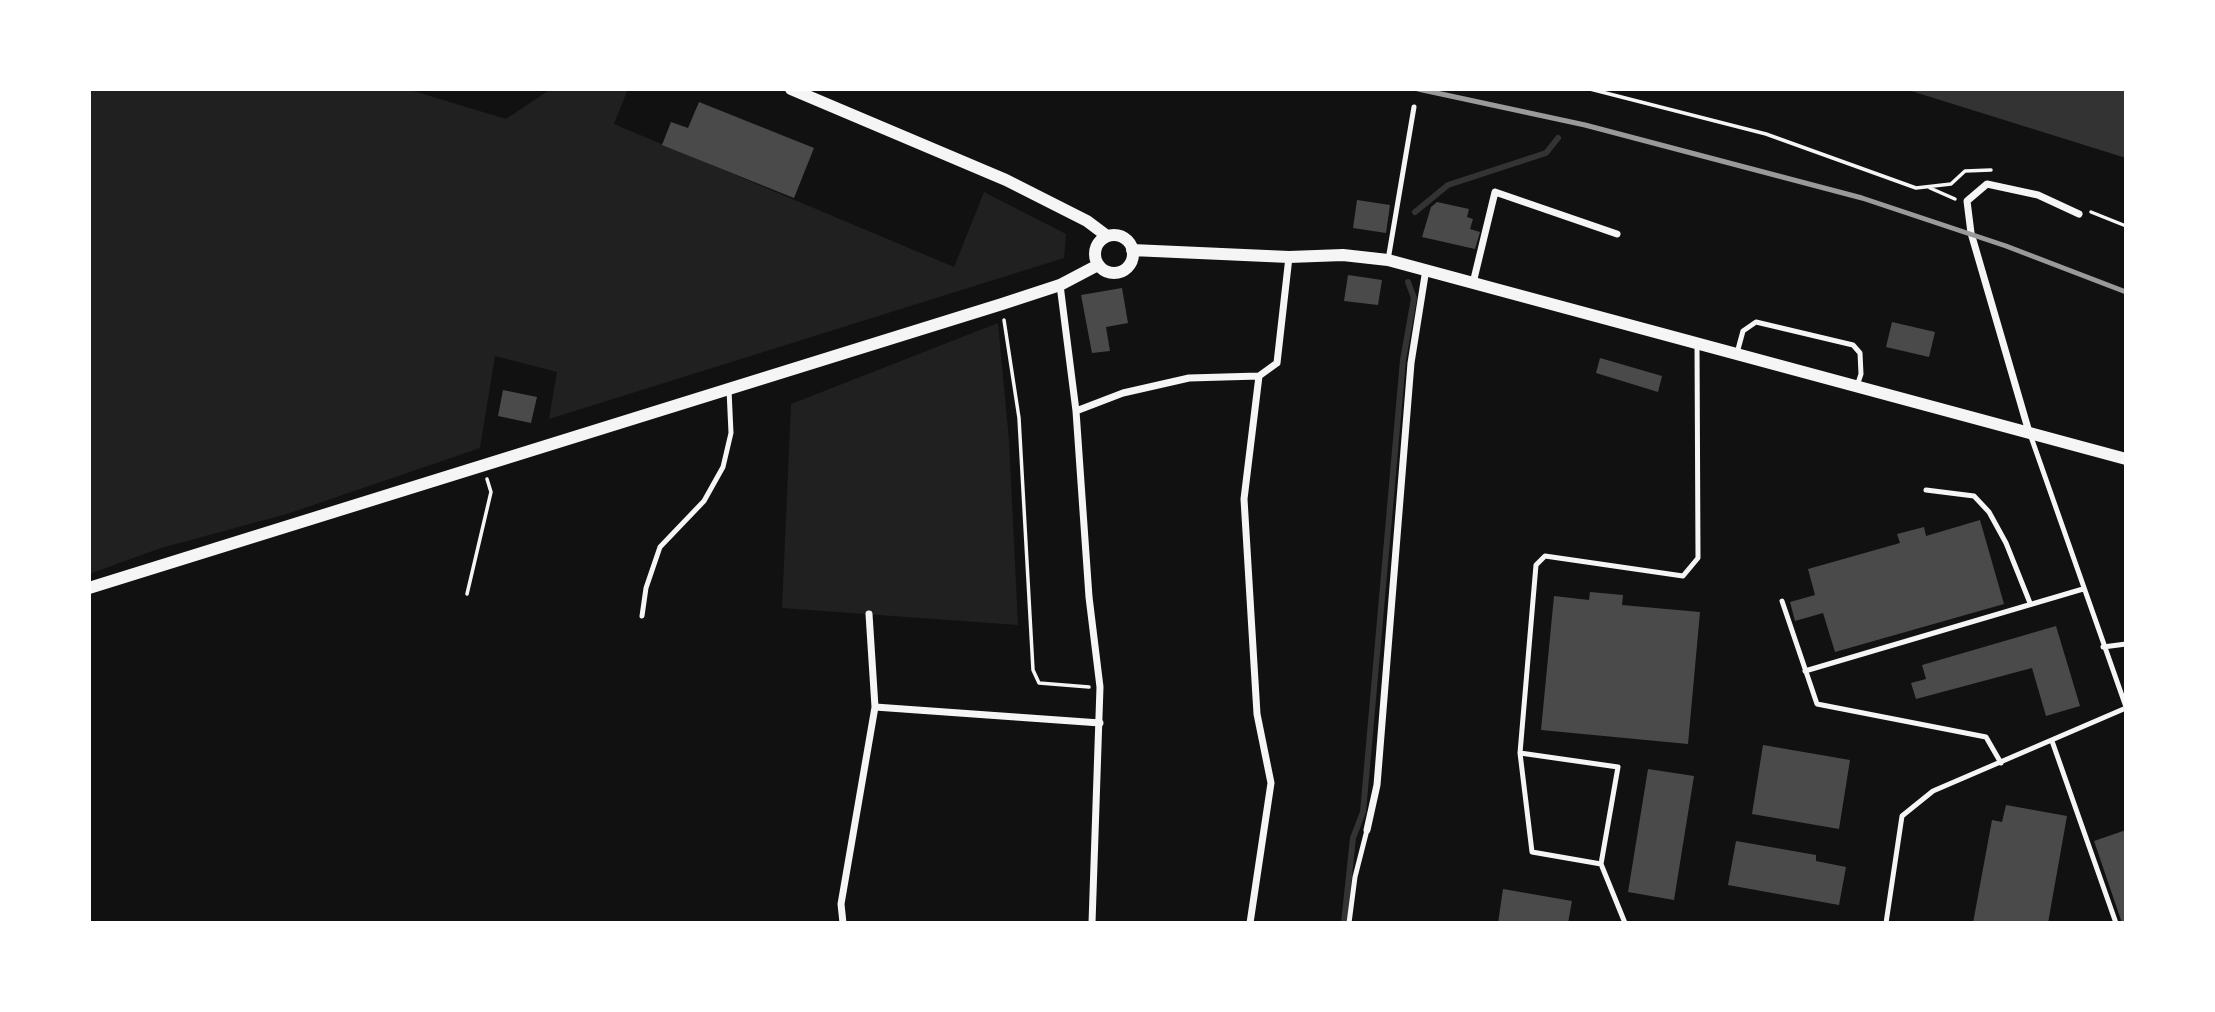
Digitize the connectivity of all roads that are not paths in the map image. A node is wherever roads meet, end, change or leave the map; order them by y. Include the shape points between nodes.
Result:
1 (791, 89) edge
2 (1414, 107) dead end
3 (2079, 214) dead end
4 (1617, 234) dead end
5 (1107, 236) junction
6 (1132, 250) junction
7 (1289, 257) junction
8 (1388, 260) junction
9 (1098, 265) junction
10 (1426, 268) junction
11 (1473, 283) junction
12 (1060, 285) junction
13 (1698, 342) junction
14 (1737, 353) junction
15 (1259, 376) junction
16 (1857, 386) junction
17 (729, 390) junction
18 (1076, 411) junction
19 (2030, 434) junction
20 (2126, 459) edge
21 (1926, 489) dead end
22 (89, 589) edge
23 (2083, 589) junction
24 (1782, 601) dead end
25 (2030, 603) junction
26 (869, 614) dead end
27 (642, 616) dead end
28 (2126, 644) edge
29 (2103, 647) junction
30 (1805, 671) junction
31 (875, 707) junction
32 (2126, 708) edge
33 (1100, 723) junction
34 (2052, 741) junction
35 (1520, 753) junction
36 (2001, 763) junction
37 (1367, 830) joint
38 (1601, 864) junction
39 (1889, 922) edge
40 (843, 923) edge
41 (1092, 923) edge
42 (1250, 923) edge
43 (1349, 923) edge
44 (1625, 923) edge
45 (2116, 923) edge

1 - 5 street via 1006,180
2 - 8 lane
3 - 19 street via 2038,195 1987,184 1967,201 1970,233
4 - 11 street via 1495,192
5 - 6 street via 1120,236
5 - 9 street via 1096,246
6 - 7 street
6 - 9 street via 1131,262 1121,271 1108,272
7 - 8 street via 1343,255
7 - 15 street via 1277,363
8 - 10 street
9 - 12 street
10 - 11 street
10 - 37 street via 1411,363 1377,785
11 - 13 street
12 - 17 street
12 - 18 street
13 - 14 street
13 - 35 lane via 1698,558 1683,576 1545,556 1536,565
14 - 16 street
14 - 16 lane via 1743,331 1756,322 1853,345 1860,353
15 - 18 street via 1189,378 1123,393
15 - 42 street via 1244,499 1257,714 1271,783
16 - 19 street
17 - 22 street
17 - 27 lane via 731,433 723,467 704,502 660,547
18 - 33 street
19 - 20 street
19 - 23 lane
21 - 25 lane via 1974,496 1989,512
23 - 25 lane
23 - 29 lane
24 - 30 lane
25 - 30 lane
26 - 31 street
28 - 29 lane
29 - 32 lane
30 - 36 lane via 1817,704 1986,737
31 - 33 street
31 - 40 street via 841,904
32 - 34 lane
33 - 41 street
34 - 36 lane
34 - 45 lane
35 - 38 lane via 1532,852
35 - 38 lane via 1618,767
36 - 39 lane via 1933,791 1902,816
37 - 43 lane
38 - 44 lane

